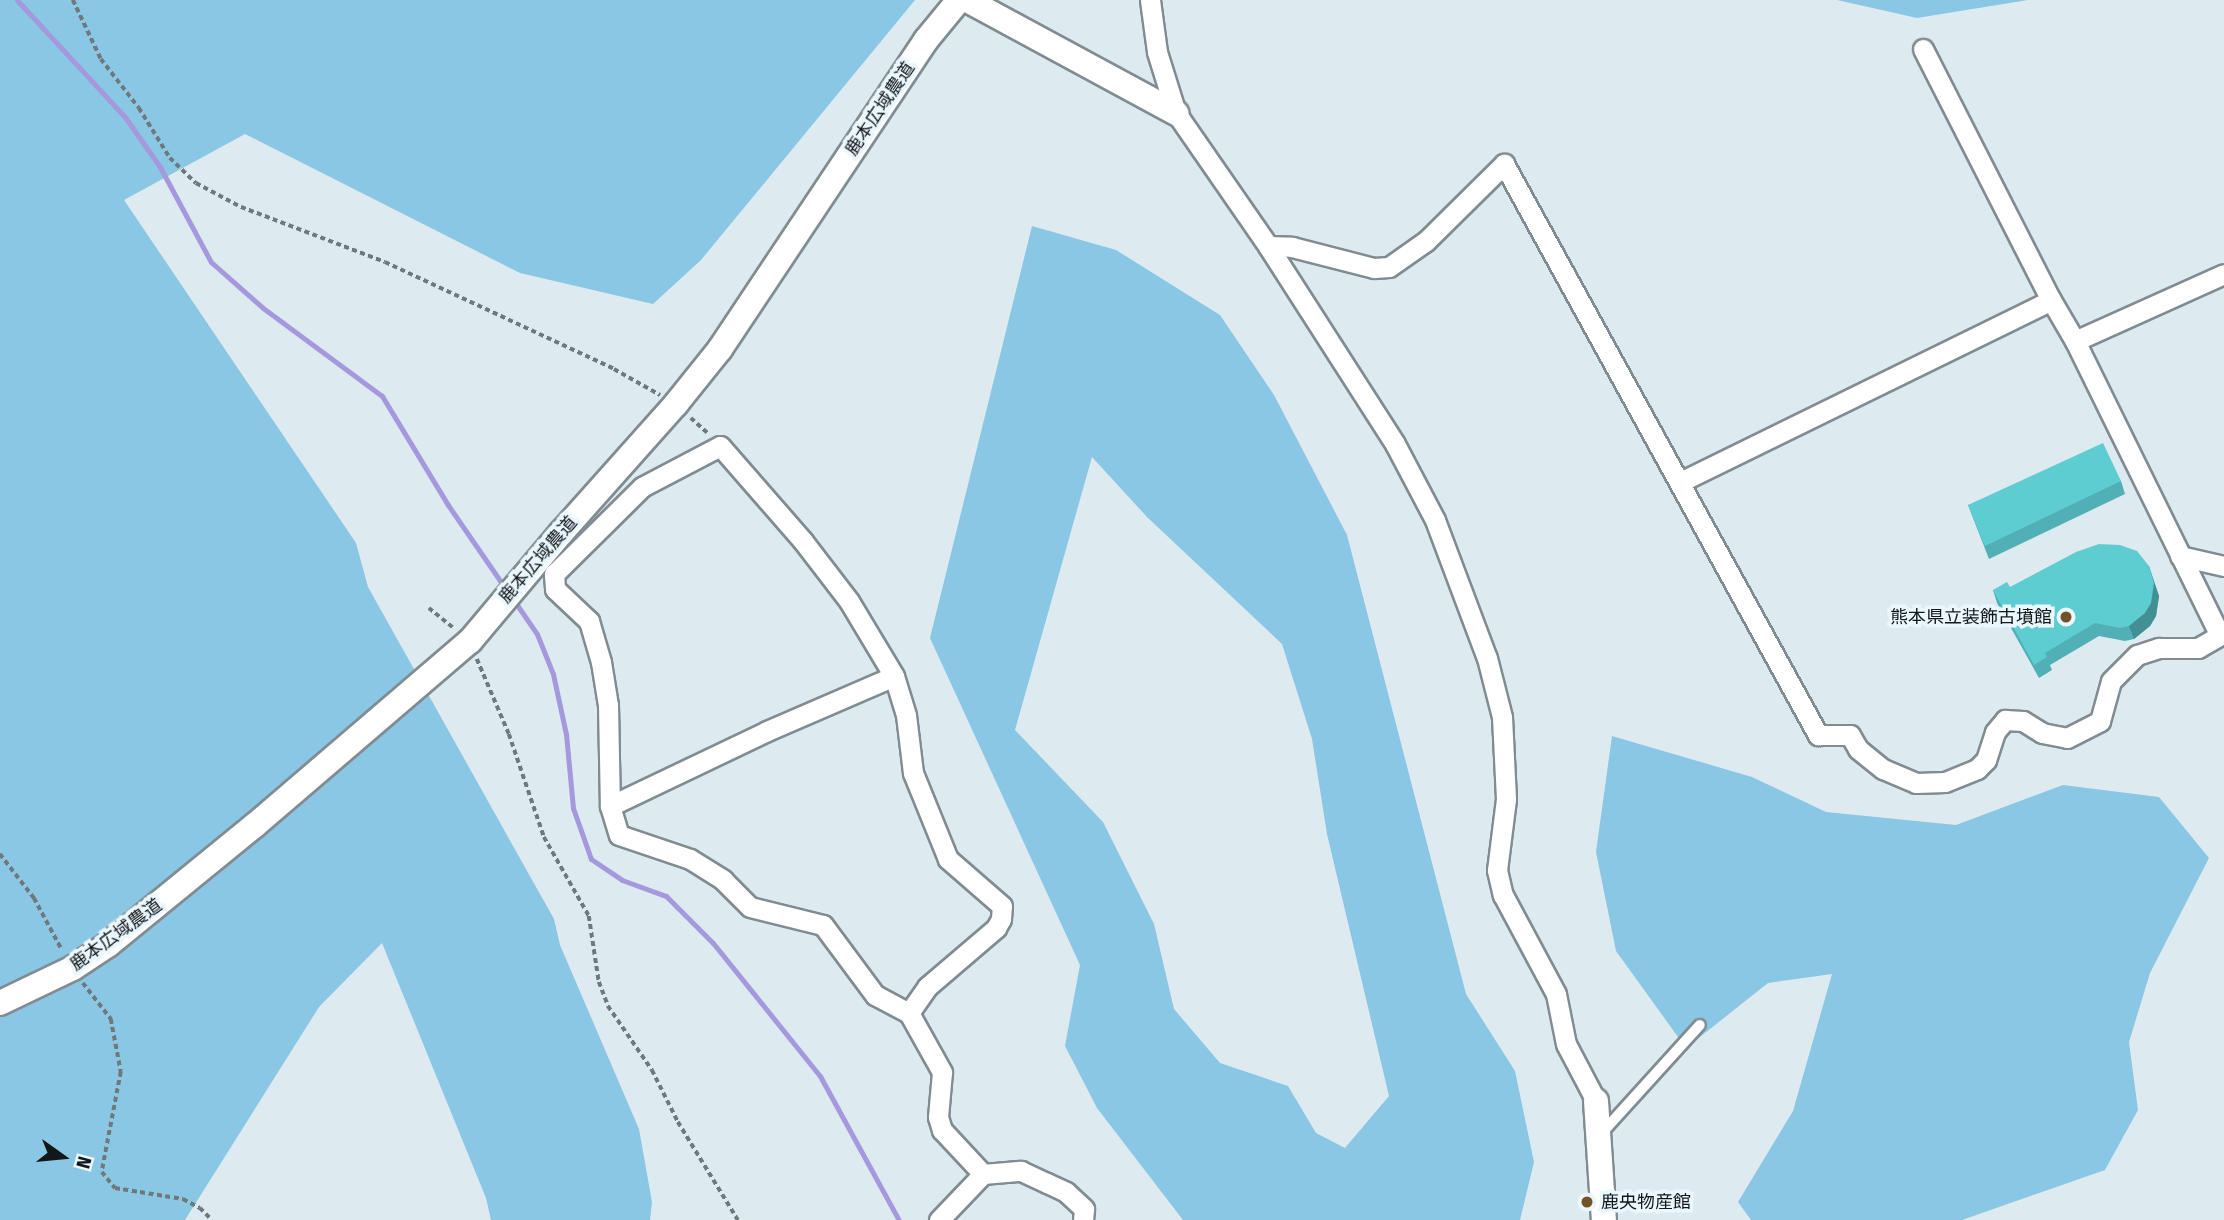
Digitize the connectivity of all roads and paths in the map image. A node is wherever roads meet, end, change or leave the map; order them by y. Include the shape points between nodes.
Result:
1 (73, 0) edge
2 (959, 0) edge
3 (967, 0) edge
4 (1150, 0) edge
5 (1923, 49) dead end
6 (1176, 113) junction
7 (1268, 246) junction
8 (2224, 274) edge
9 (2051, 300) junction
10 (2076, 341) junction
11 (676, 404) junction
12 (720, 446) junction
13 (1680, 482) junction
14 (2180, 556) junction
15 (2224, 566) edge
16 (429, 608) dead end
17 (2221, 633) edge
18 (470, 641) junction
19 (894, 676) junction
20 (610, 806) junction
21 (0, 854) edge
22 (73, 968) junction
23 (0, 1003) edge
24 (909, 1013) junction
25 (1700, 1025) dead end
26 (1596, 1101) joint
27 (1598, 1136) junction
28 (983, 1174) junction
29 (212, 1220) edge
30 (738, 1220) edge
31 (939, 1220) edge
32 (1083, 1220) edge
33 (1604, 1220) edge

1 - 11 path via 102,59 170,158 195,183 241,207 385,262 614,369
2 - 11 street, 鹿本広域農道 via 926,40 720,349
3 - 6 street
4 - 6 street via 1157,52
5 - 9 street
6 - 7 street
7 - 13 street via 1292,247 1374,268 1389,267 1426,242 1504,164
7 - 26 street via 1395,444 1435,520 1487,658 1502,717 1506,799 1497,870 1503,895 1556,994 1566,1044
8 - 10 street
9 - 10 street
9 - 13 street
10 - 14 street
11 - 12 path
11 - 18 street, 鹿本広域農道
12 - 19 street via 849,601
12 - 20 street via 642,487 554,574 555,589 589,621 601,662 608,705
13 - 17 street via 1818,735 1850,735 1858,749 1883,769 1916,783 1945,782 1977,769 2005,720 2023,721 2042,733 2067,738 2100,722 2110,681 2137,655 2160,648 2198,648
14 - 15 street
14 - 17 street
16 - 18 path
18 - 22 street, 鹿本広域農道 via 152,910
18 - 30 path via 509,734 544,837 589,916 599,982 608,1006 652,1070
19 - 20 street
19 - 24 street via 906,715 913,774 948,859 1002,906 996,928 927,987
20 - 24 street via 619,835 690,859 723,880 750,907 823,925 875,995
21 - 22 path via 34,898
22 - 23 street, 鹿本広域農道
22 - 29 path via 111,1019 121,1072 102,1172 115,1188 183,1199
24 - 28 street via 942,1072 938,1117 943,1130
25 - 27 lane
26 - 27 street
27 - 33 street
28 - 31 street
28 - 32 street via 1021,1171 1066,1192 1084,1209

